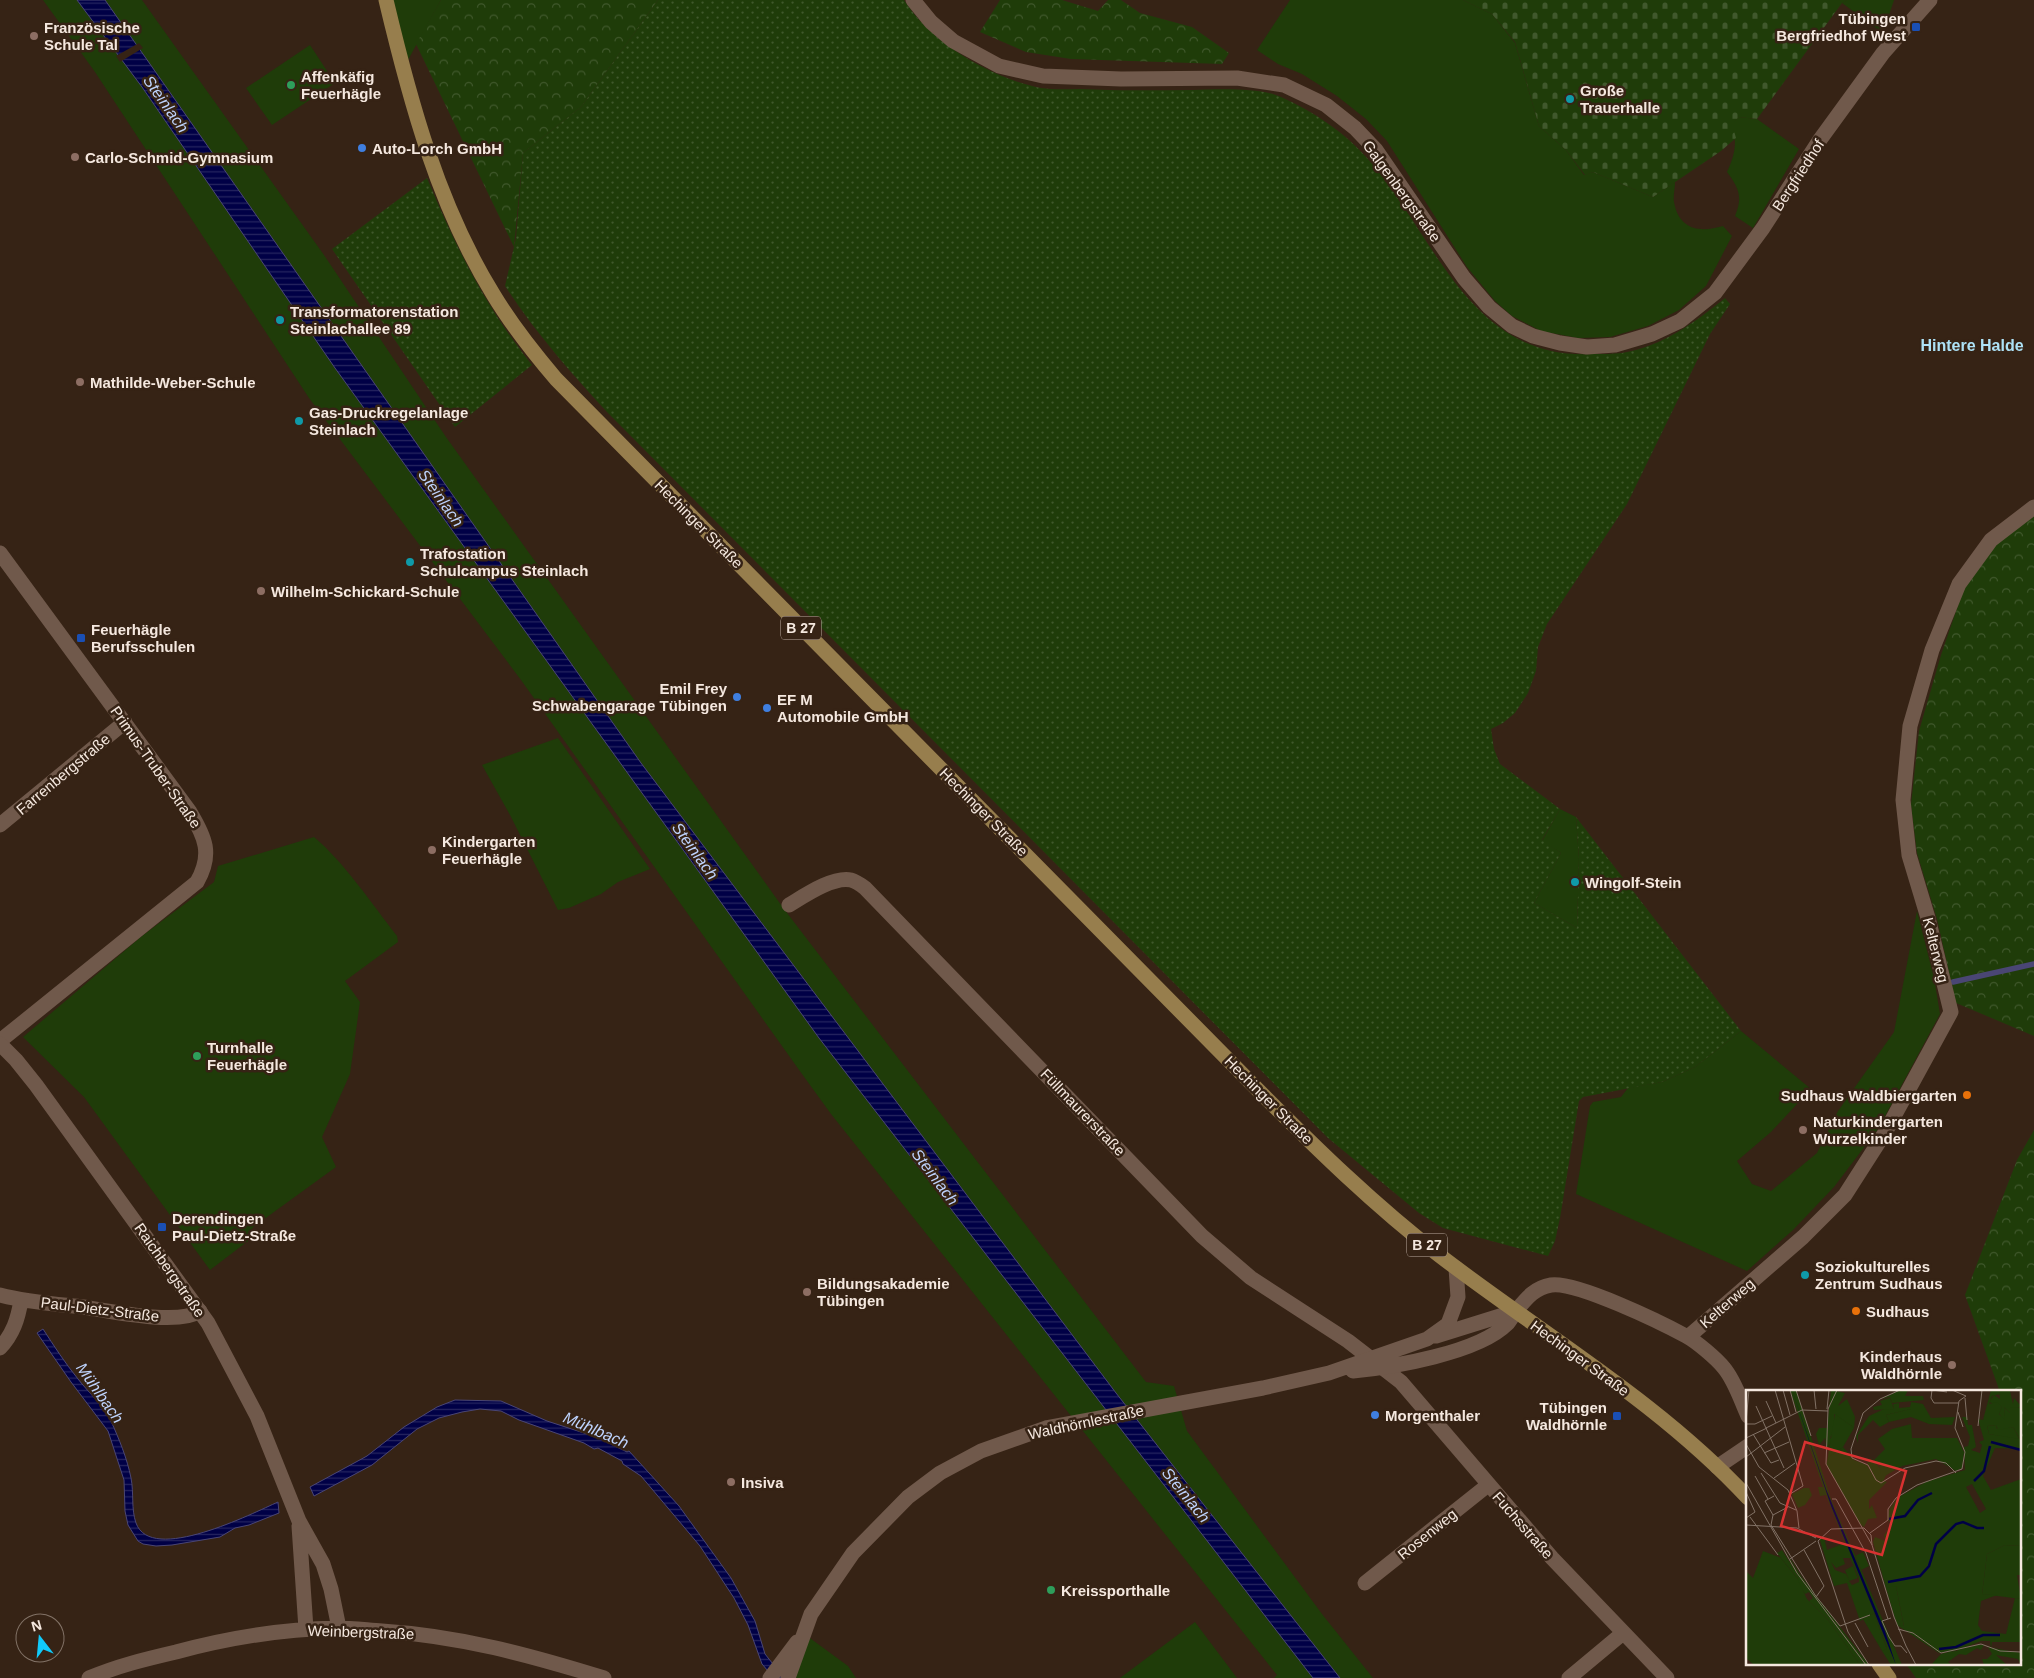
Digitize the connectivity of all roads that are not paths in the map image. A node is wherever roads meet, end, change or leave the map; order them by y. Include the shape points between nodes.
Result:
1 (386, 0) edge
2 (913, 0) edge
3 (1930, 0) edge
4 (1652, 334) joint
5 (2034, 507) edge
6 (0, 553) edge
7 (125, 722) junction
8 (0, 825) edge
9 (789, 905) dead end
10 (0, 1042) edge
11 (1456, 1268) junction
12 (0, 1295) edge
13 (21, 1300) junction
14 (200, 1311) junction
15 (1516, 1312) junction
16 (1688, 1337) junction
17 (1427, 1339) junction
18 (0, 1348) edge
19 (1370, 1359) junction
20 (1383, 1368) junction
21 (1329, 1373) junction
22 (1746, 1412) edge
23 (1746, 1447) edge
24 (1717, 1467) junction
25 (1488, 1485) junction
26 (1746, 1496) edge
27 (299, 1521) junction
28 (1365, 1583) dead end
29 (339, 1628) junction
30 (306, 1629) junction
31 (803, 1632) junction
32 (1624, 1633) junction
33 (1880, 1666) edge
34 (89, 1678) edge
35 (604, 1678) edge
36 (770, 1678) edge
37 (788, 1678) edge
38 (1569, 1678) edge
39 (1667, 1678) edge
40 (1889, 1678) edge

1 - 11 main road, Hechinger Straße / B 27 via 416,112 451,211 493,295 541,361 1287,1118 1369,1198
2 - 4 street, Galgenbergstraße via 953,41 998,66 1044,76 1237,78 1284,84 1326,105 1376,150 1464,278 1512,326 1533,336 1588,347 1615,345
3 - 4 street, Bergfriedhof via 1883,52 1715,293 1680,321
5 - 16 street, Kelterweg via 1991,540 1959,584 1932,650 1910,726 1903,800 1909,855 1951,1012 1886,1131 1844,1195 1803,1237
6 - 7 street, Primus-Truber-Straße
7 - 8 street, Farrenbergstraße
7 - 10 street, Primus-Truber-Straße via 198,825 206,851 203,871 197,882
9 - 19 street, Füllmaurerstraße via 837,881 852,880 865,888 1202,1236 1251,1278 1348,1341
10 - 14 street, Raichbergstraße via 36,1085
11 - 15 main road, Hechinger Straße / B 27
11 - 17 street, Waldhörnlestraße via 1458,1297 1448,1324
12 - 13 street, Paul-Dietz-Straße
13 - 14 street, Paul-Dietz-Straße via 146,1316 176,1317
13 - 18 street via 17,1321
14 - 27 street, Raichbergstraße via 257,1416
15 - 16 street, Waldhörnlestraße via 1532,1292 1553,1285 1566,1286 1632,1310
15 - 17 street
15 - 20 street, Waldhörnlestraße via 1507,1324 1470,1346
15 - 24 main road, Hechinger Straße / B 27 via 1648,1408
16 - 22 street via 1724,1368
17 - 19 street, Waldhörnlestraße
19 - 20 street, Füllmaurerstraße
19 - 21 street, Waldhörnlestraße
20 - 21 street, Waldhörnlestraße
20 - 25 street, Fuchsstraße via 1401,1382
21 - 31 street, Waldhörnlestraße via 1046,1428 999,1444 940,1473 908,1497 853,1553 811,1614
23 - 24 street
24 - 26 main road, Hechinger Straße / B 27
25 - 28 street, Rosenweg
25 - 32 street, Fuchsstraße
27 - 29 street, Raichbergstraße via 322,1564
27 - 30 street, Raichbergstraße
29 - 30 street, Weinbergstraße
29 - 35 street, Weinbergstraße via 425,1634 474,1642
30 - 34 street, Weinbergstraße via 223,1640 109,1669
31 - 36 street, Waldhörnlestraße
31 - 37 street, Waldhörnlestraße
32 - 38 street
32 - 39 street, Fuchsstraße
33 - 40 main road

